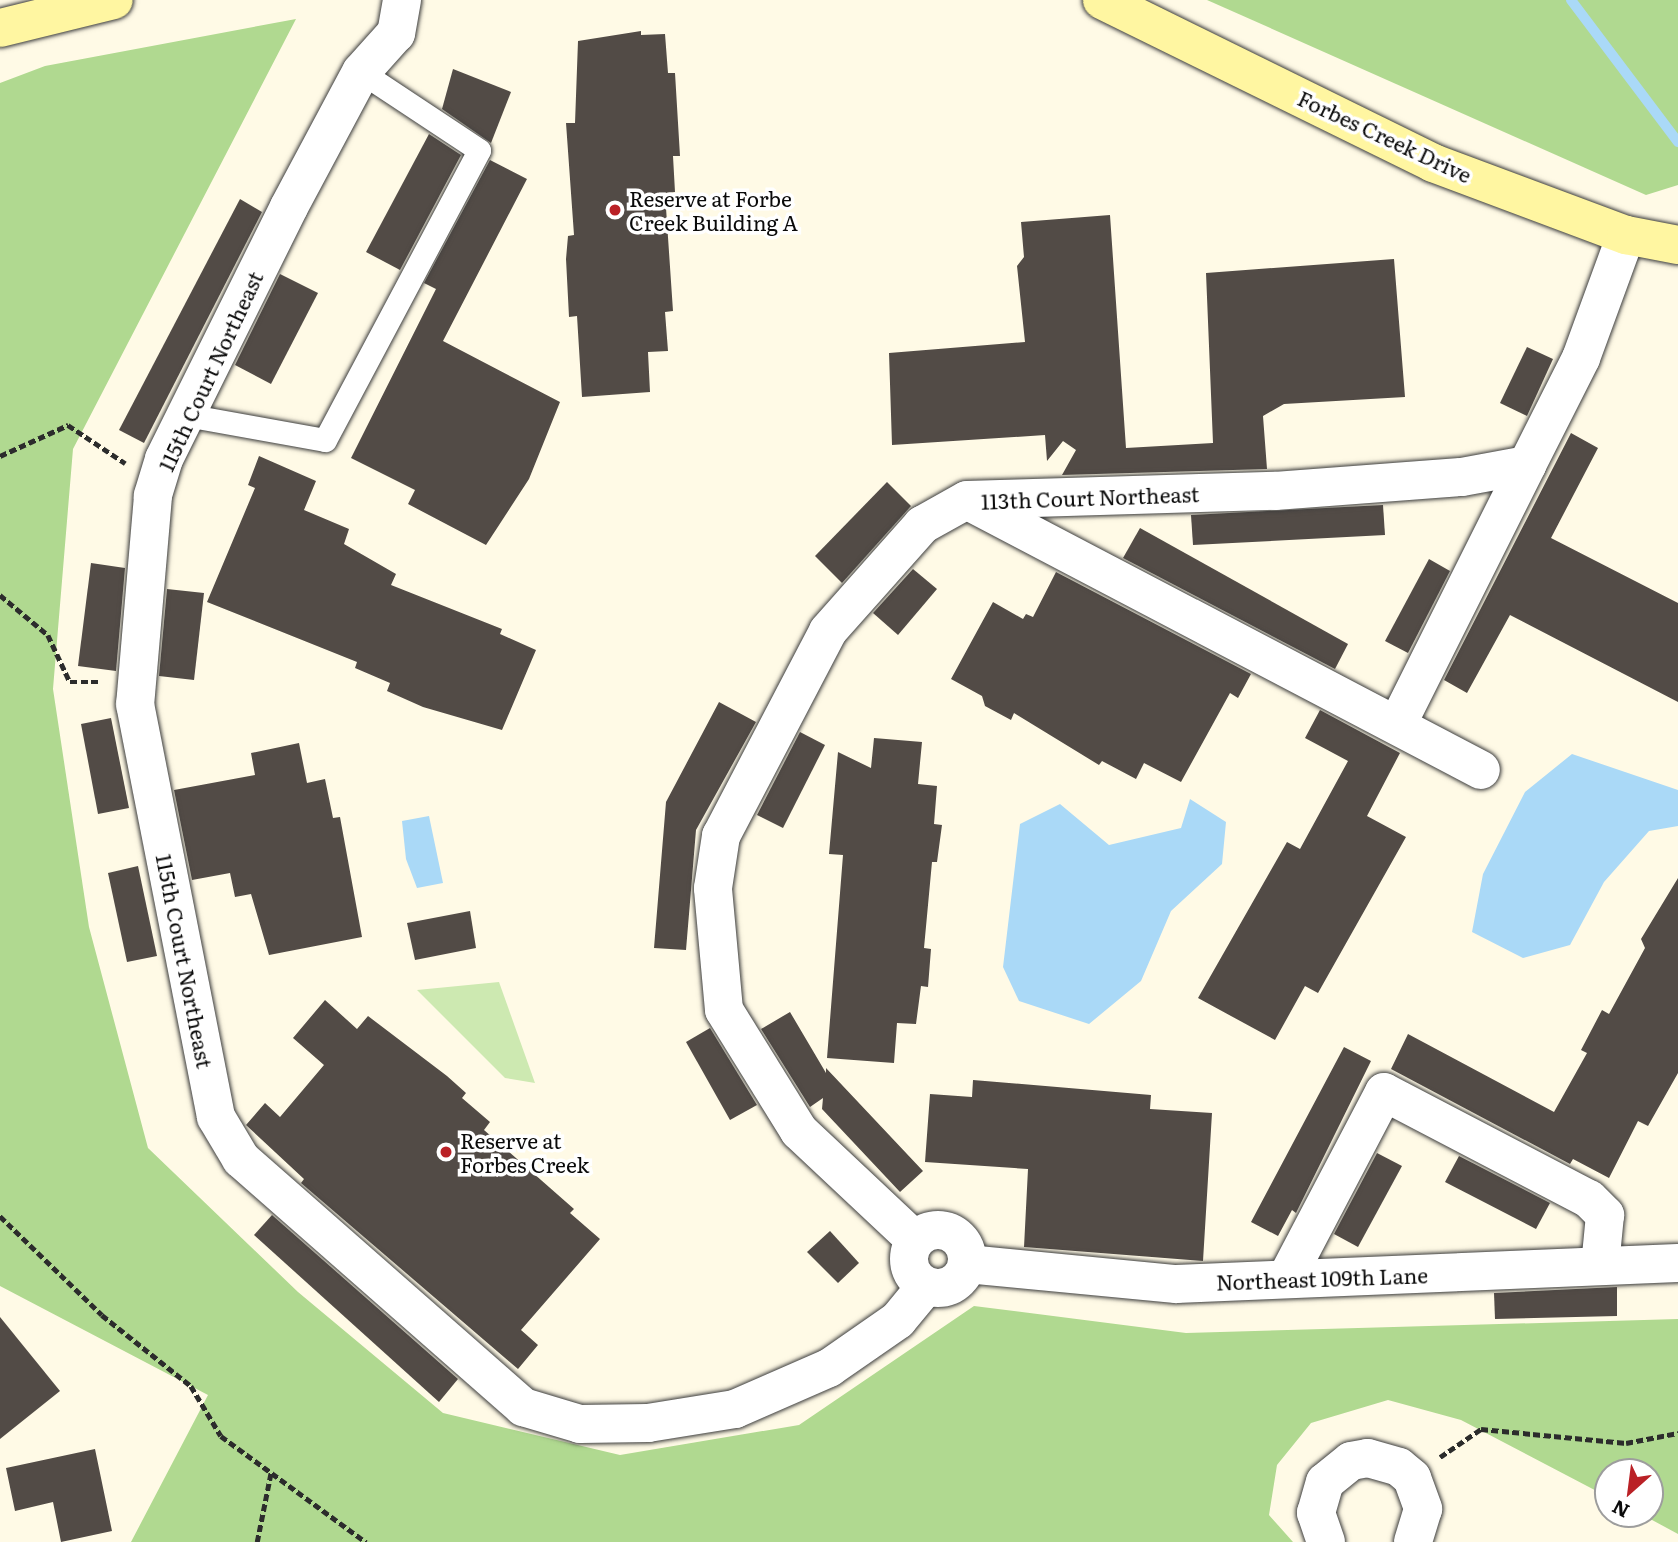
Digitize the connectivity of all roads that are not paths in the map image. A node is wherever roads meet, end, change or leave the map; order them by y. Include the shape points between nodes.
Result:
1 (114, 0) edge
2 (401, 0) edge
3 (1102, 0) edge
4 (0, 28) edge
5 (361, 72) junction
6 (1626, 235) junction
7 (1678, 245) edge
8 (186, 415) junction
9 (1527, 465) junction
10 (967, 500) junction
11 (1397, 725) junction
12 (1481, 769) dead end
13 (915, 1240) junction
14 (1678, 1263) edge
15 (967, 1264) junction
16 (1600, 1266) junction
17 (1286, 1279) junction
18 (926, 1286) junction
19 (1326, 1542) edge
20 (1413, 1542) edge

1 - 4 street
2 - 5 street, 115th Court Northeast via 396,33
3 - 6 street, Forbes Creek Drive via 1433,163
5 - 8 street, 115th Court Northeast
5 - 8 lane via 479,150 325,440
6 - 7 street, Forbes Creek Drive
6 - 9 street via 1581,358
8 - 18 street, 115th Court Northeast via 157,485 133,682 216,1117 241,1159 523,1407 580,1424 648,1423 735,1409 829,1368 898,1320
9 - 10 street, 113th Court Northeast via 1461,477 1275,491
9 - 11 street
10 - 11 street
10 - 13 street, 113th Court Northeast via 922,525 828,631 721,836 713,888 724,1010 799,1131
11 - 12 street
13 - 15 street via 931,1230 950,1232 964,1245
13 - 18 street via 909,1266
14 - 16 street, Northeast 109th Lane
15 - 17 street, Northeast 109th Lane via 1176,1284
15 - 18 street via 951,1284
16 - 17 street, Northeast 109th Lane
16 - 17 street via 1605,1215 1589,1199 1384,1092
19 - 20 street via 1316,1513 1318,1497 1336,1469 1368,1458 1399,1467 1411,1478 1423,1509

